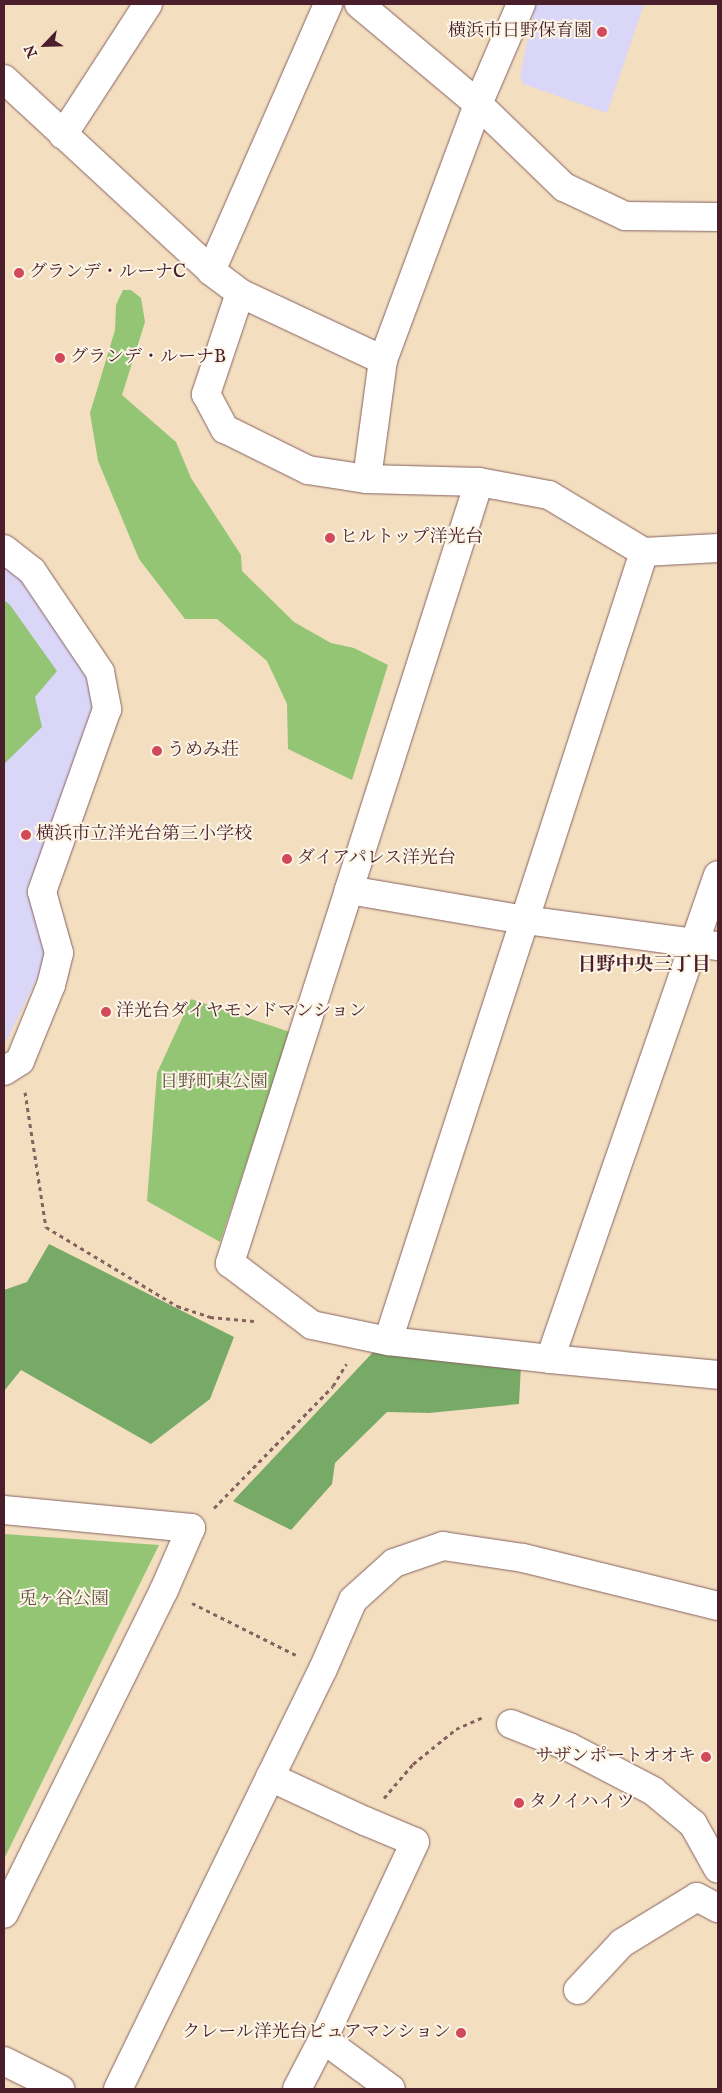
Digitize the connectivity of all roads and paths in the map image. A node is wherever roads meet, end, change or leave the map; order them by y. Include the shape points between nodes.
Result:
1 (148, 4) edge
2 (328, 4) edge
3 (359, 4) edge
4 (521, 4) edge
5 (4, 79) edge
6 (478, 104) junction
7 (63, 135) junction
8 (718, 217) edge
9 (211, 271) junction
10 (240, 293) junction
11 (383, 360) junction
12 (367, 479) junction
13 (479, 482) junction
14 (718, 548) edge
15 (4, 550) edge
16 (644, 552) junction
17 (718, 875) edge
18 (349, 890) junction
19 (524, 920) junction
20 (708, 944) edge
21 (12, 1066) edge
22 (256, 1321) dead end
23 (375, 1339) junction
24 (550, 1359) junction
25 (718, 1376) edge
26 (4, 1510) edge
27 (191, 1528) junction
28 (164, 1590) junction
29 (718, 1606) edge
30 (323, 1669) junction
31 (512, 1724) joint
32 (270, 1777) junction
33 (365, 1821) junction
34 (718, 1869) edge
35 (718, 1908) edge
36 (4, 1914) edge
37 (578, 1990) dead end
38 (323, 2039) junction
39 (4, 2061) edge
40 (60, 2089) edge
41 (118, 2089) edge
42 (297, 2089) edge
43 (391, 2089) edge

1 - 7 street
2 - 9 street
3 - 6 street
4 - 6 street
5 - 7 street
6 - 8 street via 564,187 625,216
6 - 11 street
7 - 9 street
9 - 10 street
10 - 11 street
10 - 12 street via 206,394 226,429 308,470
11 - 12 street
12 - 13 street
13 - 16 street via 549,495
13 - 18 street
14 - 16 street
15 - 21 street via 32,571 100,672 106,709 42,892 60,953 50,985
16 - 19 street
17 - 20 street
18 - 19 street
18 - 23 street via 230,1263 312,1325
19 - 20 street
19 - 23 street
20 - 24 street
21 - 22 path via 46,1227 177,1306 210,1317
23 - 24 street
23 - 27 path via 229,1495
24 - 25 street
26 - 27 street
27 - 28 street
28 - 30 path
28 - 36 street
29 - 30 street via 523,1558 443,1546 394,1563 353,1600
30 - 32 street
31 - 33 path via 487,1716 456,1729 413,1764
31 - 34 street via 569,1747 653,1791 693,1824
32 - 33 street
32 - 41 street
33 - 38 street via 415,1842
35 - 37 street via 697,1897 622,1943
38 - 42 street
38 - 43 street
39 - 40 street

